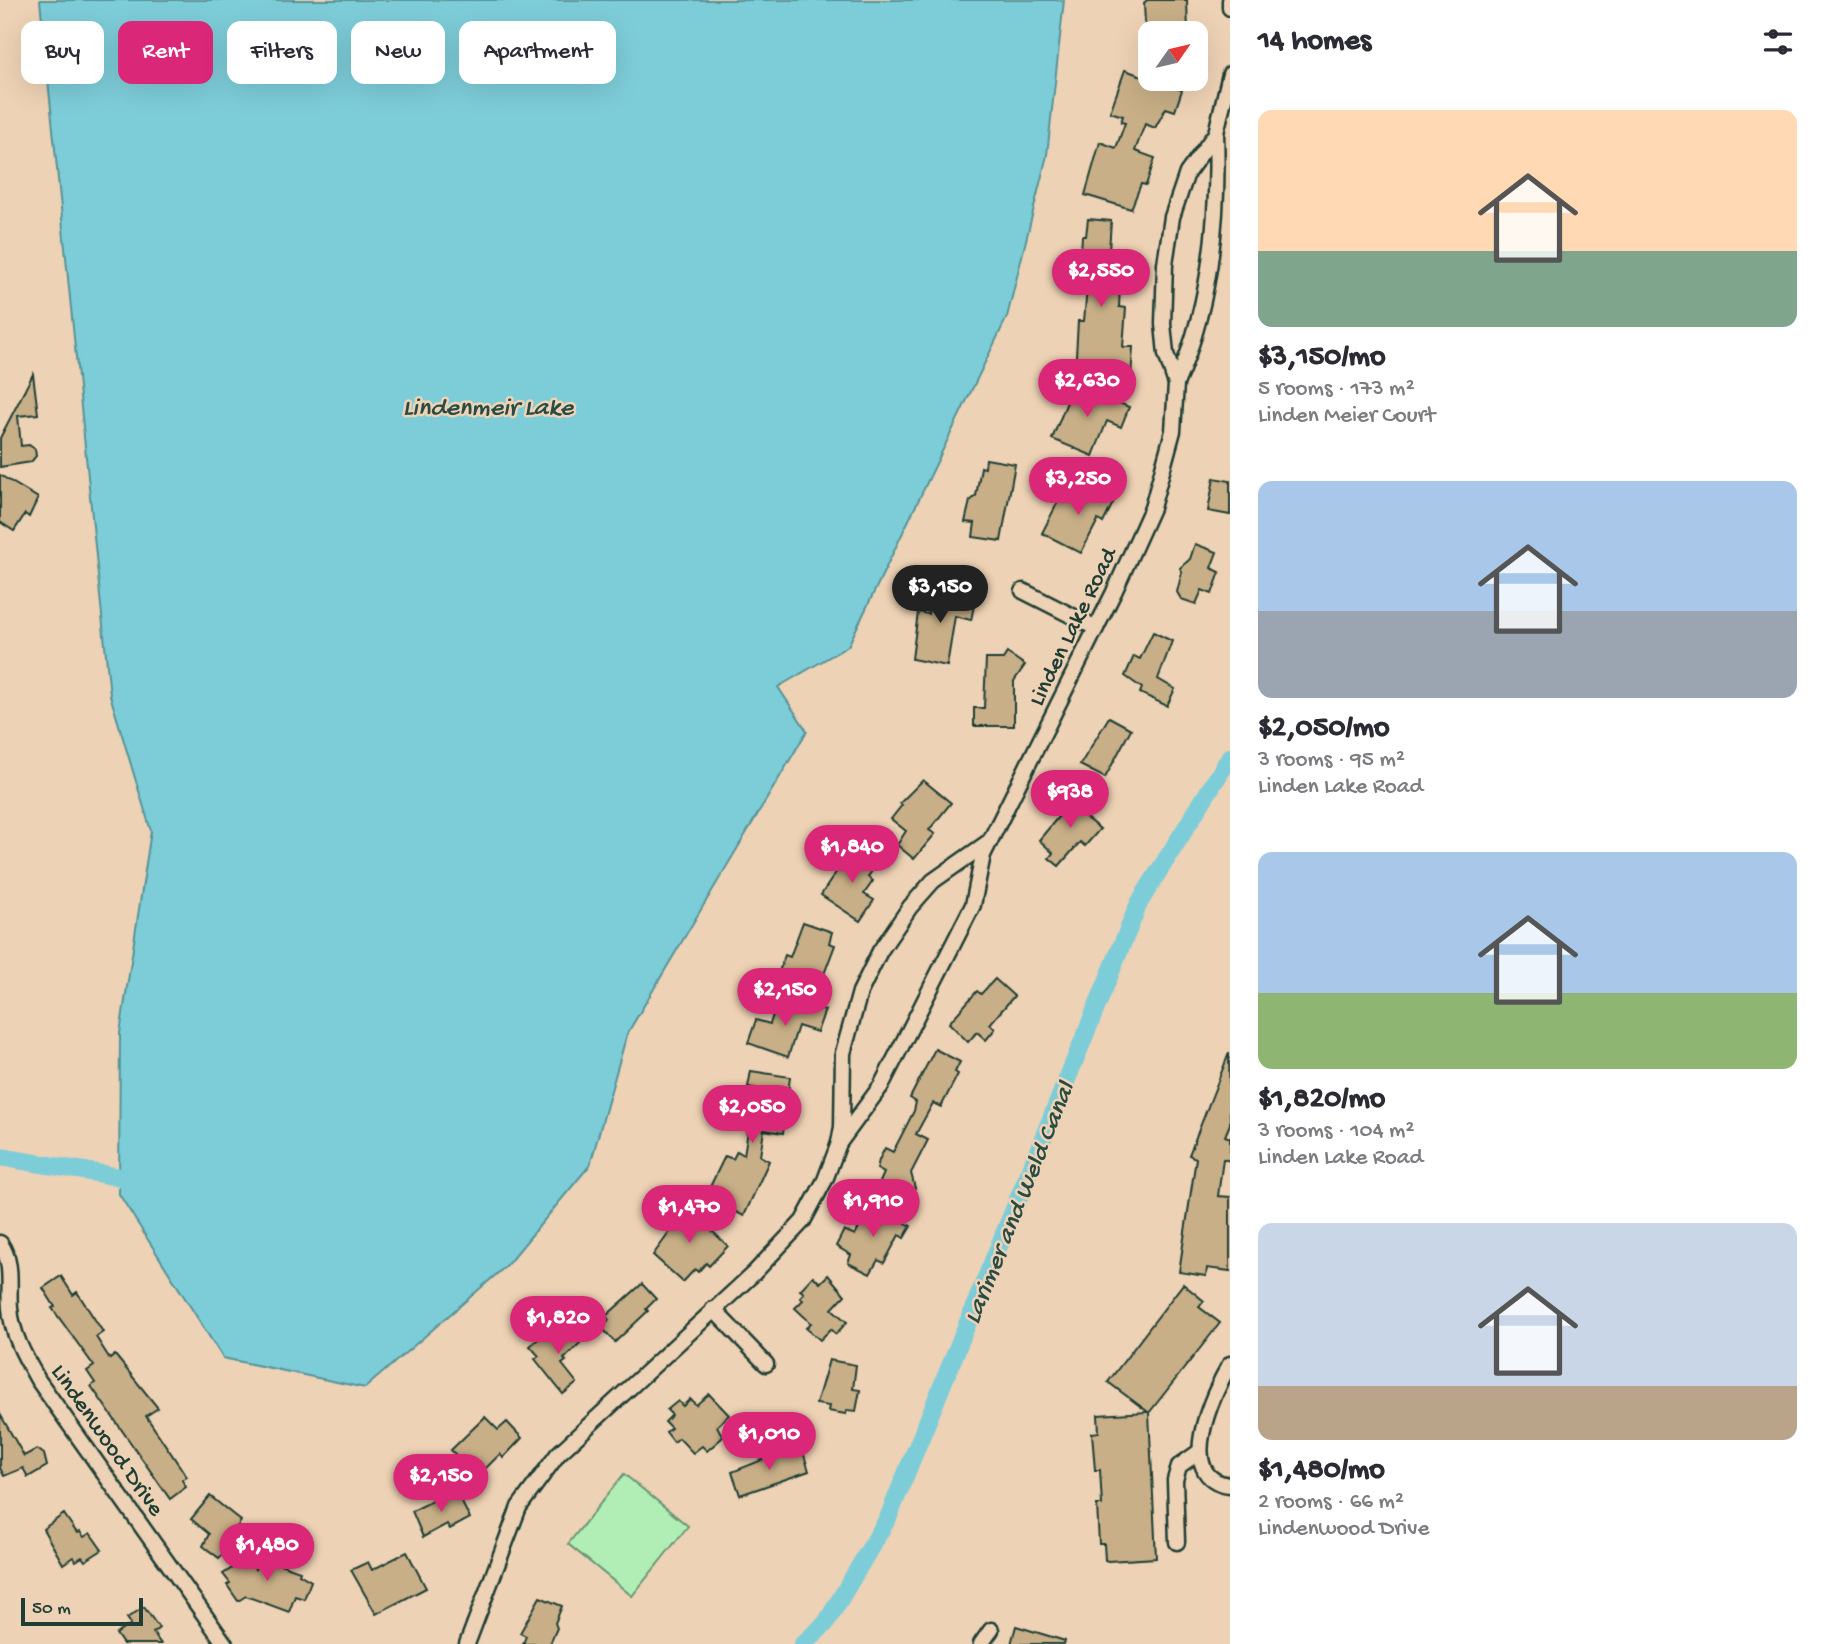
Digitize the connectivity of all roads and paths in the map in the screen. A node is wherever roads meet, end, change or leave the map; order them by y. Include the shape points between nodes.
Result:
1 (1230, 0) edge
2 (1230, 8) edge
3 (1230, 74) edge
4 (1216, 133) junction
5 (1176, 384) junction
6 (1023, 591) dead end
7 (1097, 628) junction
8 (991, 839) junction
9 (839, 1143) junction
10 (0, 1243) edge
11 (713, 1309) junction
12 (766, 1364) dead end
13 (1230, 1364) edge
14 (1199, 1452) junction
15 (1230, 1485) edge
16 (1177, 1542) dead end
17 (991, 1630) dead end
18 (467, 1641) edge
19 (225, 1644) edge
20 (981, 1644) edge

1 - 2 street
3 - 4 street, Linden Lake Road
4 - 5 street, Linden Lake Road via 1216,233 1189,355
4 - 5 street, Linden Lake Road via 1187,173 1172,217 1163,324
5 - 7 street, Linden Lake Road via 1173,431 1152,508
6 - 7 street
7 - 8 street, Linden Lake Road
8 - 9 street, Linden Lake Road via 967,917 881,1086
8 - 9 street, Linden Lake Road via 933,881 880,951 846,1035
9 - 11 street, Linden Lake Road via 803,1221
10 - 19 street, Lindenwood Drive via 10,1268 10,1310 18,1345
11 - 12 street
11 - 18 street, Linden Lake Road via 558,1454 519,1507
13 - 14 street via 1199,1441
14 - 15 street via 1206,1473 1220,1484
14 - 16 street via 1179,1466 1175,1480
17 - 20 street

